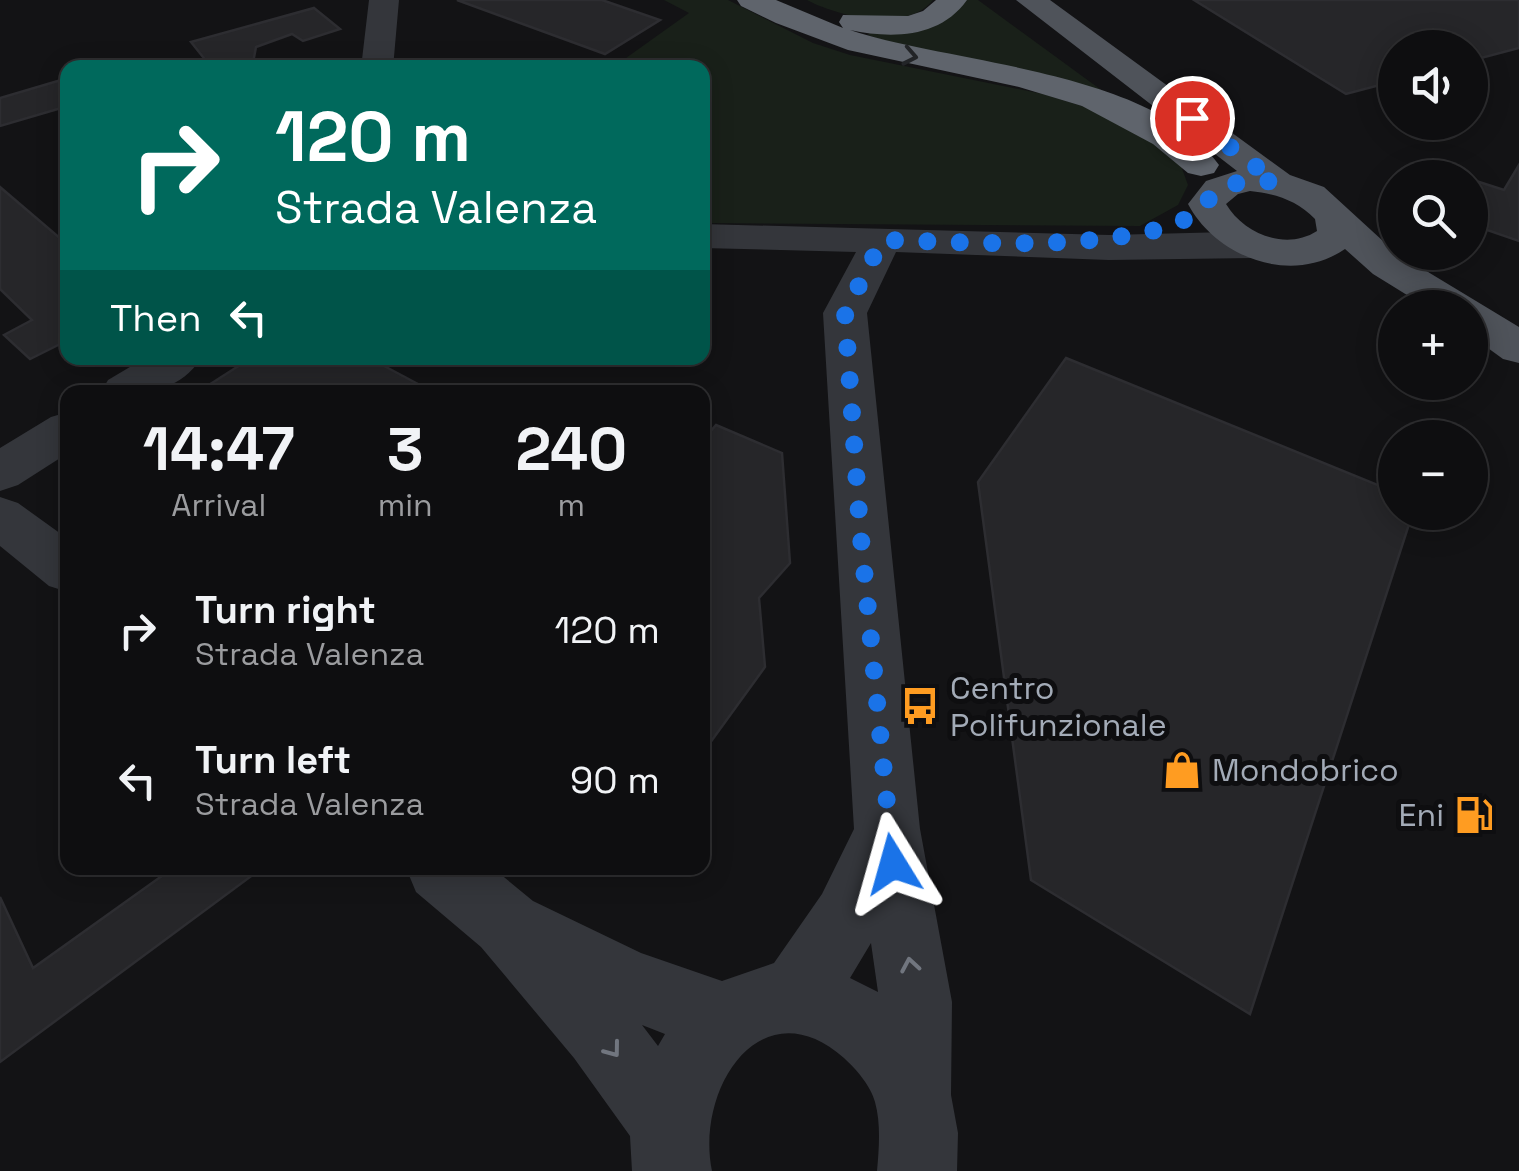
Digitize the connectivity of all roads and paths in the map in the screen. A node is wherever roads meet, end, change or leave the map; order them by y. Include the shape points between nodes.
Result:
1 (384, 0) edge
2 (752, 0) edge
3 (794, 0) edge
4 (952, 0) edge
5 (1000, 0) edge
6 (1031, 0) edge
7 (378, 60) edge
8 (1276, 182) junction
9 (1207, 187) junction
10 (1337, 222) junction
11 (710, 236) edge
12 (882, 240) junction
13 (1061, 244) junction
14 (1268, 249) junction
15 (1381, 290) edge
16 (1430, 290) edge
17 (1488, 326) edge
18 (1519, 348) edge
19 (1488, 354) edge
20 (167, 365) edge
21 (1519, 375) edge
22 (135, 385) edge
23 (60, 434) edge
24 (0, 472) edge
25 (0, 517) edge
26 (60, 564) edge
27 (887, 829) junction
28 (449, 875) edge
29 (506, 922) junction
30 (760, 1008) junction
31 (912, 1097) junction
32 (671, 1148) edge
33 (918, 1171) edge

1 - 7 street
2 -> 9 highway via 852,42 1103,100 1144,118
3 - 4 highway via 834,17 884,26 933,17
5 - 9 main road via 1182,136
6 - 8 main road
8 - 9 main road
8 - 10 main road via 1316,198
9 - 13 street via 1188,220
9 - 14 main road via 1212,219
10 - 14 main road via 1326,246
10 - 16 main road
11 - 12 street
12 - 13 street
12 - 27 street via 845,313
13 - 14 street
14 - 15 main road via 1325,263
17 - 18 main road
19 - 21 main road
20 - 22 street
23 - 24 street
25 - 26 street
27 - 30 street via 862,896 825,957
31 -> 27 street via 916,1002
28 - 29 street
29 - 30 street via 628,984
29 -> 32 street via 600,1032
30 - 31 street via 824,1001 852,1014 898,1063
30 - 32 street via 698,1046 680,1083
31 - 33 street

